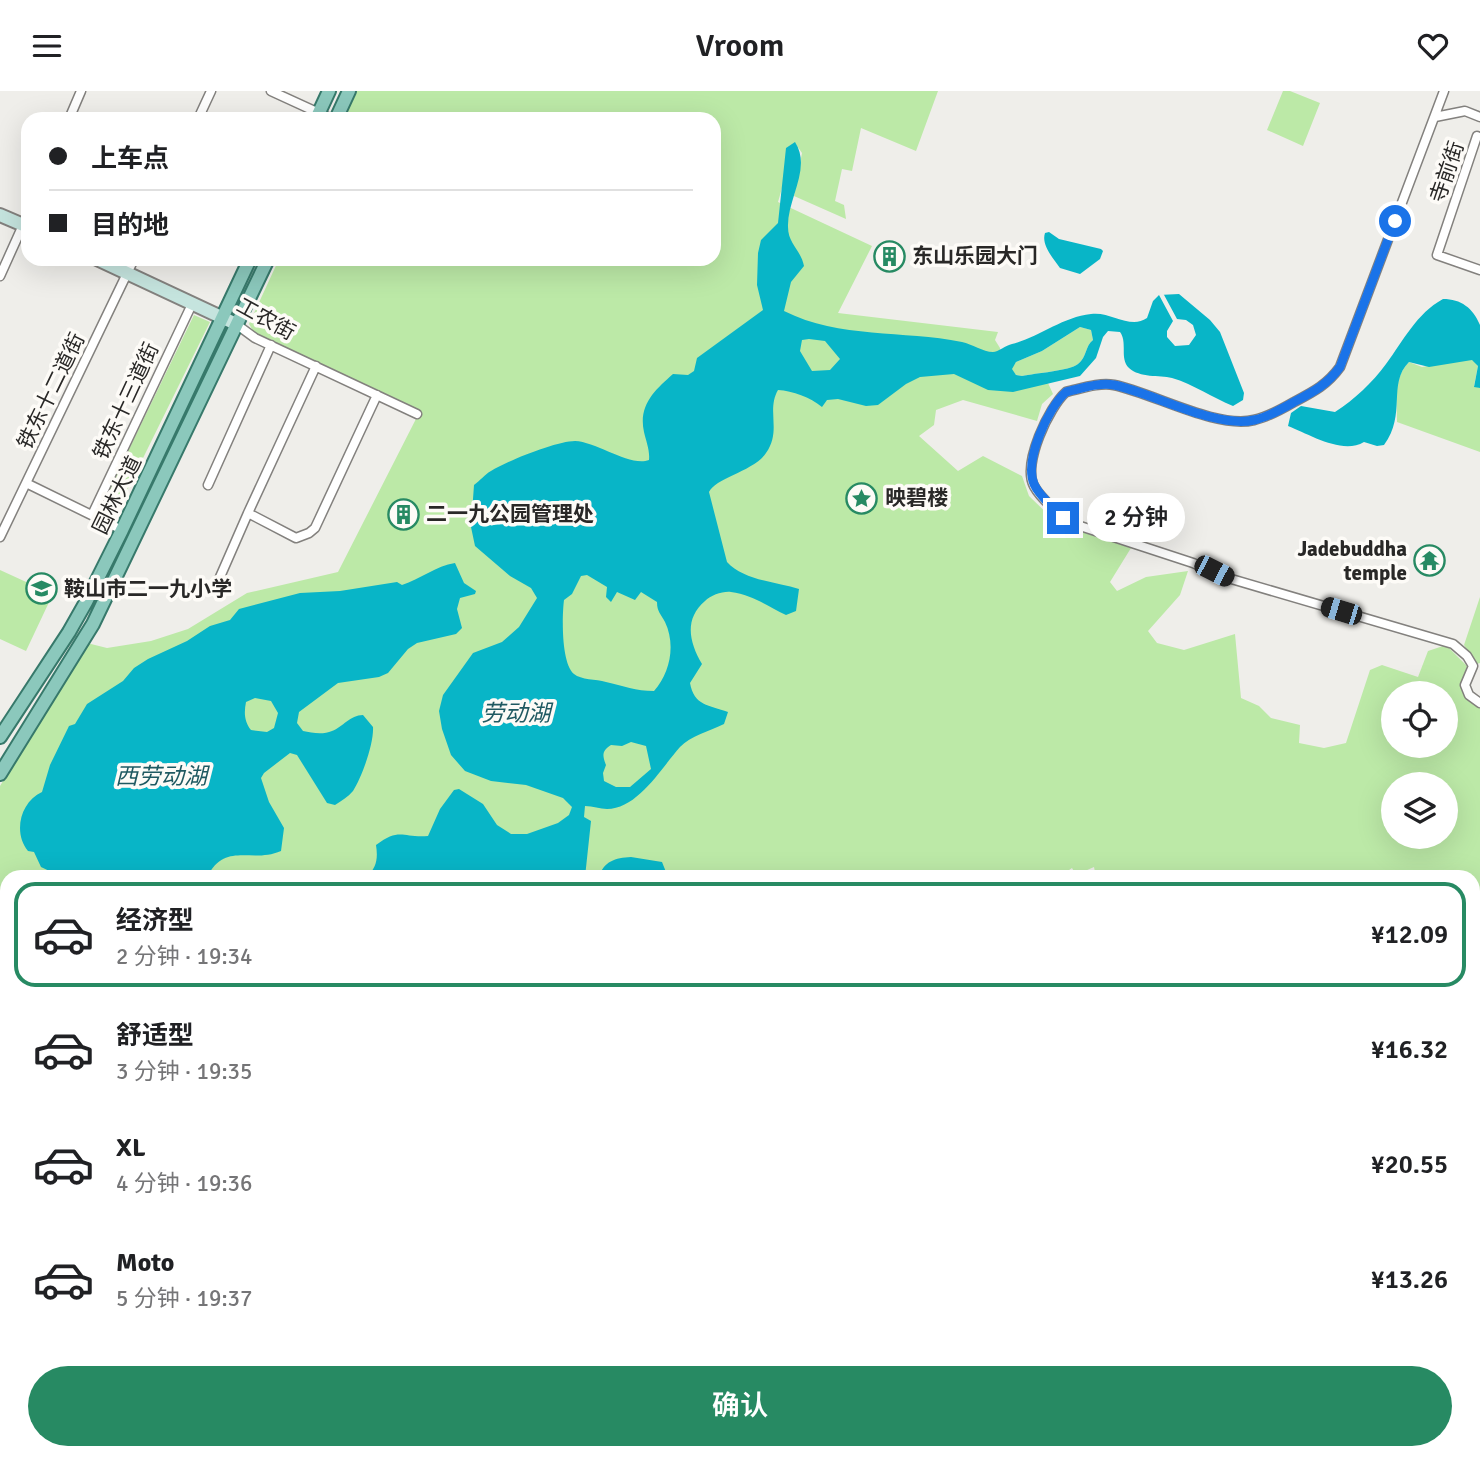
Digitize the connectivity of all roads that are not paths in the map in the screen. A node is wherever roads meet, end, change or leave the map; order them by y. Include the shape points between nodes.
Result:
1 (81, 91) edge
2 (211, 91) edge
3 (271, 91) edge
4 (329, 91) edge
5 (349, 91) edge
6 (1444, 91) edge
7 (72, 112) edge
8 (201, 112) edge
9 (310, 112) edge
10 (319, 112) edge
11 (338, 112) edge
12 (1435, 117) junction
13 (1480, 117) edge
14 (1477, 136) dead end
15 (0, 215) edge
16 (21, 221) edge
17 (21, 232) edge
18 (112, 266) edge
19 (131, 266) edge
20 (247, 266) edge
21 (265, 266) edge
22 (1480, 270) edge
23 (128, 273) junction
24 (0, 276) edge
25 (192, 302) junction
26 (225, 311) junction
27 (236, 324) junction
28 (271, 345) junction
29 (316, 366) junction
30 (377, 395) junction
31 (416, 414) dead end
32 (26, 483) junction
33 (208, 485) dead end
34 (248, 513) junction
35 (92, 515) junction
36 (122, 530) junction
37 (0, 537) edge
38 (220, 577) dead end
39 (1480, 703) edge
40 (0, 737) edge
41 (0, 774) edge

1 - 7 street
2 - 8 street
3 - 9 street
4 - 10 main road
5 - 11 main road
6 - 12 street
12 - 13 street via 1465,111
12 - 39 street via 1340,367 1329,382 1269,415 1240,422 1111,384 1066,392 1049,412 1031,475 1034,486 1074,524 1228,578 1454,644 1473,666 1465,685
14 - 22 street, 寺前街 via 1437,255
15 - 16 street
17 - 24 street
18 - 23 street, 工农街
19 - 23 street, 铁东十二道街
20 - 26 main road, 园林大道
21 - 27 main road
23 - 25 street, 工农街
23 - 32 street, 铁东十二道街
25 - 26 street, 工农街
25 - 35 street, 铁东十三道街
26 - 27 street, 工农街
26 - 36 main road, 园林大道
27 - 28 street, 工农街
27 - 41 main road via 93,624
28 - 29 street, 工农街
28 - 33 street
29 - 30 street, 工农街
29 - 34 street
30 - 31 street, 工农街
30 - 34 street via 315,528 296,538
32 - 35 street
32 - 37 street, 铁东十二道街
34 - 38 street
35 - 36 street
36 - 40 main road, 园林大道 via 69,632

